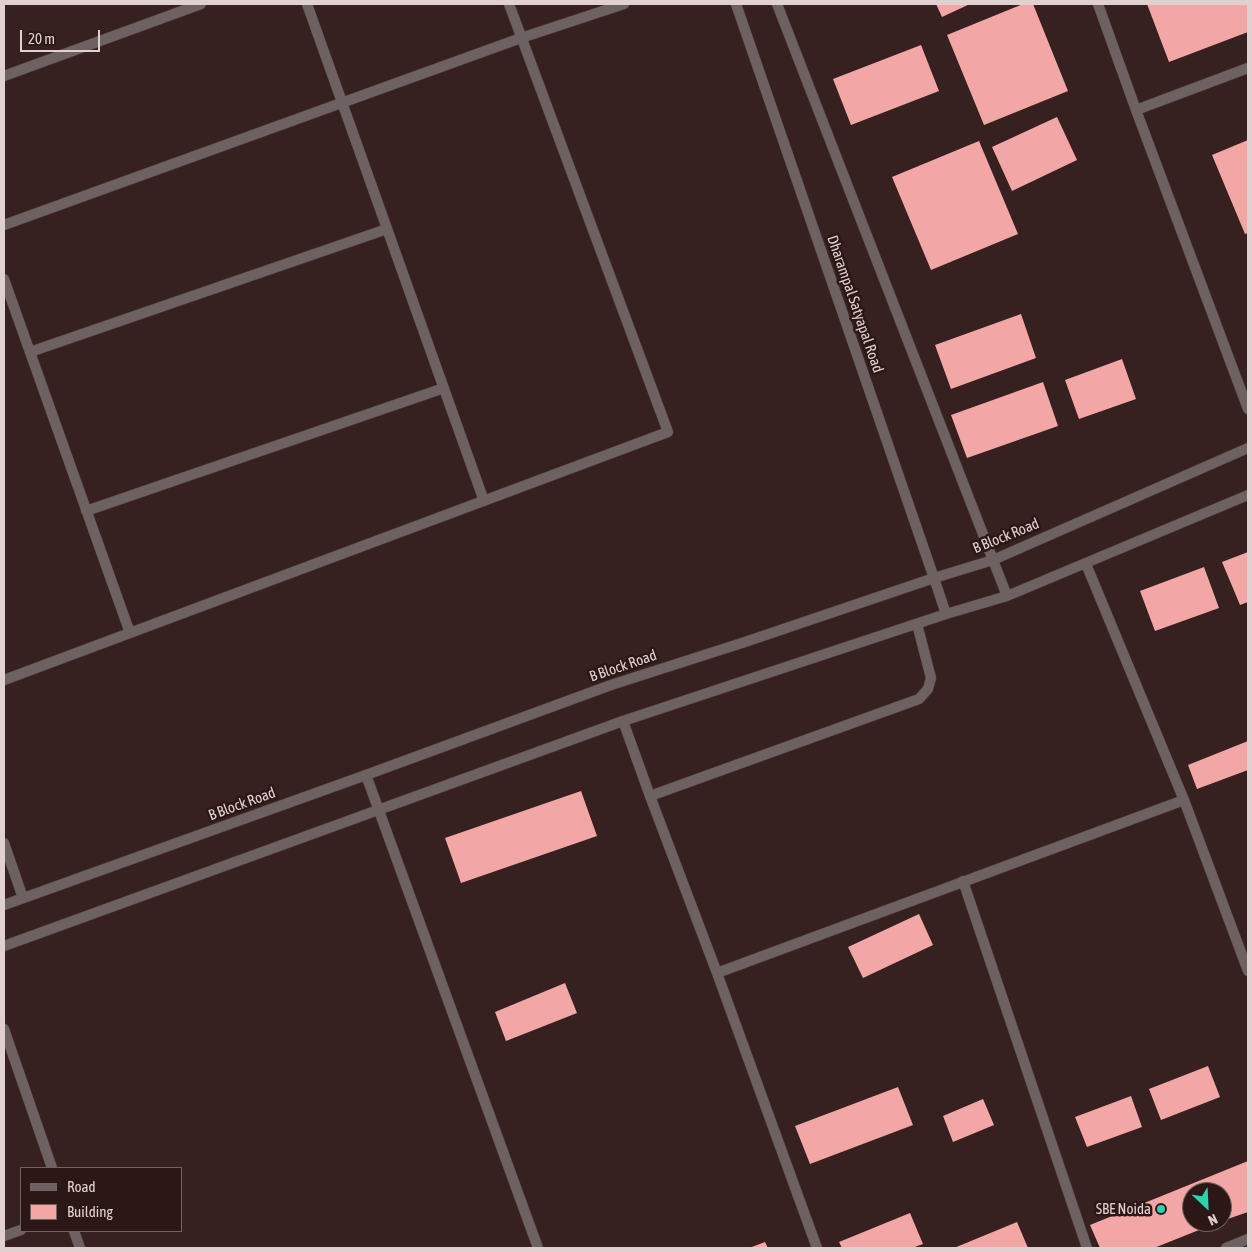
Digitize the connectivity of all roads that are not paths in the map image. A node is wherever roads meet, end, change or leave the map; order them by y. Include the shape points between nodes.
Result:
1 (201, 4) edge
2 (307, 4) edge
3 (508, 4) edge
4 (624, 4) edge
5 (736, 4) edge
6 (777, 4) edge
7 (1098, 4) edge
8 (521, 38) junction
9 (1248, 68) edge
10 (4, 76) edge
11 (342, 102) junction
12 (1136, 110) junction
13 (4, 225) edge
14 (387, 229) junction
15 (4, 279) edge
16 (30, 352) junction
17 (444, 388) junction
18 (1248, 409) edge
19 (1248, 448) edge
20 (1248, 494) edge
21 (484, 501) junction
22 (86, 511) junction
23 (993, 560) junction
24 (1086, 564) junction
25 (934, 578) junction
26 (1007, 596) junction
27 (946, 614) junction
28 (917, 624) junction
29 (130, 633) junction
30 (4, 680) edge
31 (623, 721) junction
32 (366, 775) junction
33 (650, 796) junction
34 (1184, 800) junction
35 (379, 810) junction
36 (4, 843) edge
37 (963, 882) junction
38 (23, 898) junction
39 (4, 905) edge
40 (4, 946) edge
41 (1248, 971) edge
42 (717, 973) junction
43 (4, 1029) edge
44 (52, 1167) edge
45 (20, 1230) edge
46 (74, 1232) edge
47 (4, 1236) edge
48 (1248, 1239) edge
49 (80, 1248) edge
50 (538, 1248) edge
51 (817, 1248) edge
52 (1087, 1248) edge
53 (1226, 1248) edge

1 - 10 street
2 - 11 street
3 - 8 street
4 - 8 street
5 - 25 street, Dharampal Satyapal Road
6 - 23 street
7 - 12 street
8 - 11 street
8 - 21 street via 668,432
9 - 12 street
11 - 13 street
11 - 14 street
12 - 18 street
14 - 16 street
14 - 17 street
15 - 16 street
16 - 22 street
17 - 21 street
17 - 22 street
19 - 23 street, B Block Road
20 - 24 street
21 - 29 street
22 - 29 street
23 - 25 street, B Block Road
23 - 26 street
24 - 26 street
24 - 34 street
25 - 27 street, Dharampal Satyapal Road
25 - 32 street, B Block Road via 611,685
26 - 27 street
27 - 28 street
28 - 31 street
28 - 33 street via 932,678 919,699
29 - 30 street
31 - 33 street
31 - 35 street
32 - 35 street
32 - 38 street, B Block Road
33 - 42 street
34 - 37 street
34 - 41 street
35 - 40 street
35 - 50 street
36 - 38 street
37 - 42 street
37 - 52 street
38 - 39 street, B Block Road
42 - 51 street
43 - 44 street
45 - 47 street
46 - 49 street
48 - 53 street

